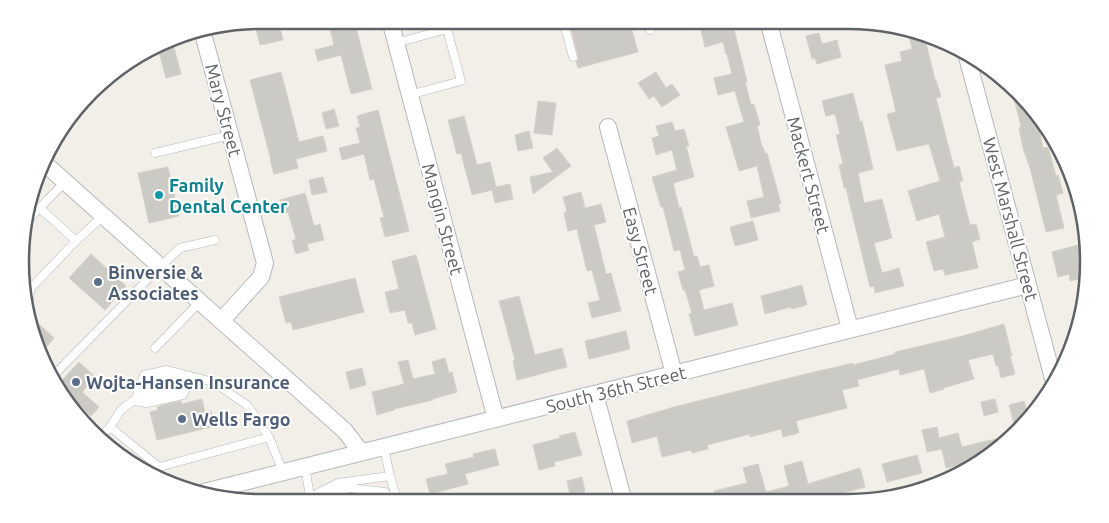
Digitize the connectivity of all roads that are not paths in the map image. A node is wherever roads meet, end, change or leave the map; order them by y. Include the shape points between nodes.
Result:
1 (392, 29) edge
2 (565, 29) edge
3 (770, 29) edge
4 (204, 36) edge
5 (396, 43) junction
6 (573, 58) dead end
7 (971, 64) edge
8 (410, 95) junction
9 (608, 128) dead end
10 (230, 135) junction
11 (156, 153) dead end
12 (49, 167) edge
13 (65, 182) junction
14 (40, 208) junction
15 (33, 215) edge
16 (103, 216) junction
17 (214, 240) dead end
18 (76, 241) junction
19 (160, 267) junction
20 (1028, 285) junction
21 (31, 288) edge
22 (200, 302) junction
23 (221, 321) junction
24 (850, 329) junction
25 (155, 348) dead end
26 (57, 372) edge
27 (1052, 373) edge
28 (674, 374) junction
29 (191, 377) junction
30 (595, 394) junction
31 (134, 401) junction
32 (496, 419) junction
33 (110, 427) junction
34 (104, 433) edge
35 (269, 437) junction
36 (384, 447) junction
37 (361, 452) junction
38 (305, 466) junction
39 (283, 472) junction
40 (390, 476) junction
41 (214, 489) edge
42 (385, 492) joint
43 (310, 494) edge
44 (316, 494) edge
45 (333, 494) edge
46 (378, 494) edge
47 (396, 494) edge
48 (622, 494) edge

1 - 5 street, Mangin Street
2 - 6 lane
3 - 24 street, Mackert Street
4 - 10 street, Mary Street
5 - 8 street, Mangin Street
5 - 8 lane via 447,29 461,81
7 - 20 street, West Marshall Street
8 - 32 street, Mangin Street
9 - 28 street, Easy Street
10 - 11 lane
10 - 23 street, Mary Street via 265,263 261,277
12 - 13 street
13 - 14 lane
13 - 16 street
14 - 15 lane
14 - 18 lane
16 - 18 lane
16 - 19 street
17 - 19 lane via 180,248
18 - 21 lane
19 - 22 street
19 - 26 lane
20 - 24 street, South 36th Street
20 - 27 street, West Marshall Street
22 - 23 street
22 - 25 lane
23 - 37 street via 345,431
24 - 28 street, South 36th Street
28 - 30 street, South 36th Street
29 - 31 lane via 147,390
29 - 31 lane via 183,395 148,403
29 - 31 lane via 167,370 144,375
29 - 35 lane via 213,382 248,405
30 - 32 street, South 36th Street
30 - 48 street
31 - 33 lane via 121,410
32 - 36 street, South 36th Street
33 - 34 lane
33 - 35 lane via 159,467
35 - 39 lane
36 - 37 street, South 36th Street
36 - 40 lane
37 - 38 street, South 36th Street
38 - 39 street, South 36th Street
38 - 43 lane
39 - 41 street, South 36th Street
40 - 44 lane via 338,483
40 - 47 lane
42 - 45 lane via 349,488
42 - 46 lane

